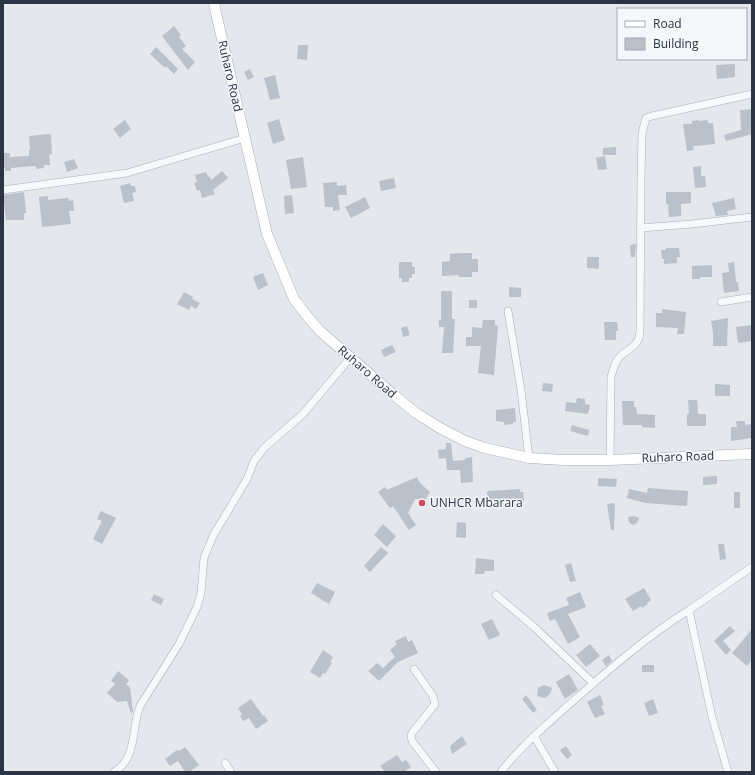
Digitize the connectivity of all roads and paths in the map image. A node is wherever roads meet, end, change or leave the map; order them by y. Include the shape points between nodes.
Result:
1 (214, 3) edge
2 (752, 94) edge
3 (245, 138) junction
4 (3, 190) edge
5 (752, 217) edge
6 (640, 228) junction
7 (752, 297) edge
8 (721, 302) dead end
9 (508, 311) dead end
10 (350, 358) junction
11 (752, 454) edge
12 (529, 458) junction
13 (610, 460) junction
14 (752, 567) edge
15 (496, 595) dead end
16 (689, 610) junction
17 (414, 669) dead end
18 (593, 684) junction
19 (534, 736) junction
20 (225, 763) dead end
21 (114, 772) edge
22 (231, 772) edge
23 (436, 772) edge
24 (501, 772) edge
25 (556, 772) edge
26 (728, 772) edge

1 - 3 street, Ruharo Road
2 - 6 street via 646,118 642,133
3 - 4 street via 127,173
3 - 10 street, Ruharo Road via 267,234 294,299 320,331
5 - 6 street
6 - 13 street via 639,340 618,359 613,368
7 - 8 street
9 - 12 street
10 - 12 street, Ruharo Road via 416,413 440,428 485,448
10 - 21 street via 303,414 265,447 254,461 247,479 213,536 204,558 197,607 179,644 140,706 136,716 132,748 128,758
11 - 13 street, Ruharo Road
12 - 13 street, Ruharo Road
14 - 16 street
15 - 18 street via 533,626
16 - 18 street via 646,640
16 - 26 street via 712,717
17 - 23 street via 436,704 412,733 411,739
18 - 19 street
19 - 24 street
19 - 25 street
20 - 22 street

